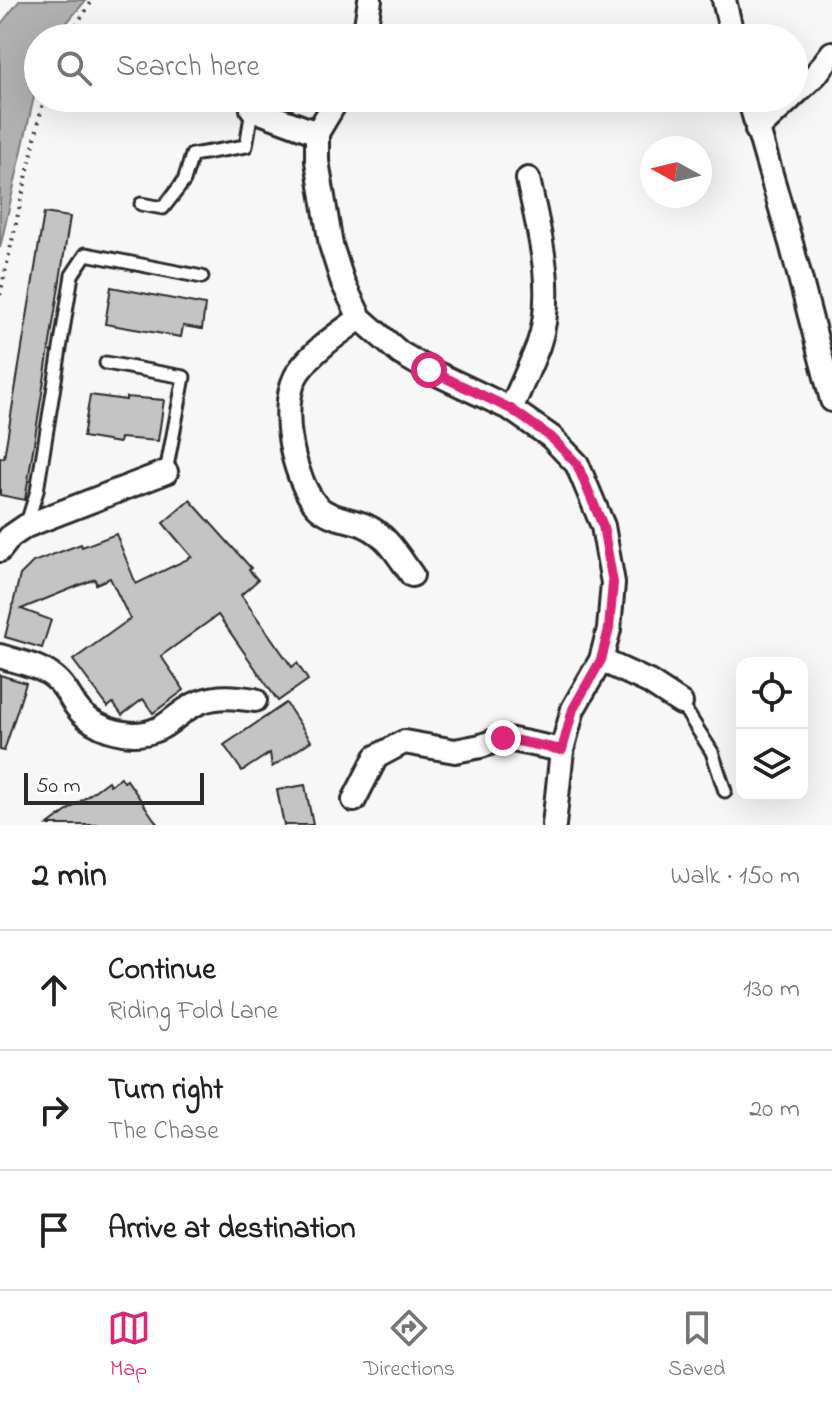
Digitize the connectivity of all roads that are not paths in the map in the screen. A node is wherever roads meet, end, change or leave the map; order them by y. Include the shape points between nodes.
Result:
1 (370, 0) edge
2 (724, 0) edge
3 (366, 24) edge
4 (730, 24) edge
5 (832, 53) edge
6 (808, 81) edge
7 (252, 112) edge
8 (272, 112) edge
9 (330, 112) edge
10 (752, 112) edge
11 (776, 112) edge
12 (757, 130) junction
13 (317, 133) junction
14 (528, 179) dead end
15 (141, 204) dead end
16 (202, 277) dead end
17 (360, 318) junction
18 (106, 363) dead end
19 (832, 400) edge
20 (511, 409) junction
21 (166, 472) joint
22 (26, 526) junction
23 (0, 550) edge
24 (412, 575) dead end
25 (0, 656) edge
26 (601, 660) junction
27 (255, 700) dead end
28 (681, 703) joint
29 (562, 750) junction
30 (725, 791) dead end
31 (354, 800) dead end
32 (554, 825) edge

1 - 3 street
2 - 4 street
5 - 6 street
7 - 15 lane via 246,146 192,155 184,181 163,208
8 - 13 street
9 - 13 street
10 - 12 street
11 - 12 street
12 - 19 street
13 - 17 street via 331,245
14 - 20 street via 544,260 546,303 539,344
16 - 22 lane via 86,254 72,275 37,491
17 - 20 street via 400,353
17 - 24 street via 326,342 298,372 289,401 295,463 315,504 334,518 364,525 385,538
18 - 21 lane via 184,377
20 - 26 street via 551,437 577,464 603,526 613,583
21 - 22 street
22 - 23 street
25 - 27 street via 50,674 84,717 118,732 161,730 211,699
26 - 28 street
26 - 29 street via 573,709
28 - 30 lane via 712,752
29 - 31 street via 503,738 455,751 404,742 376,757
29 - 32 street

